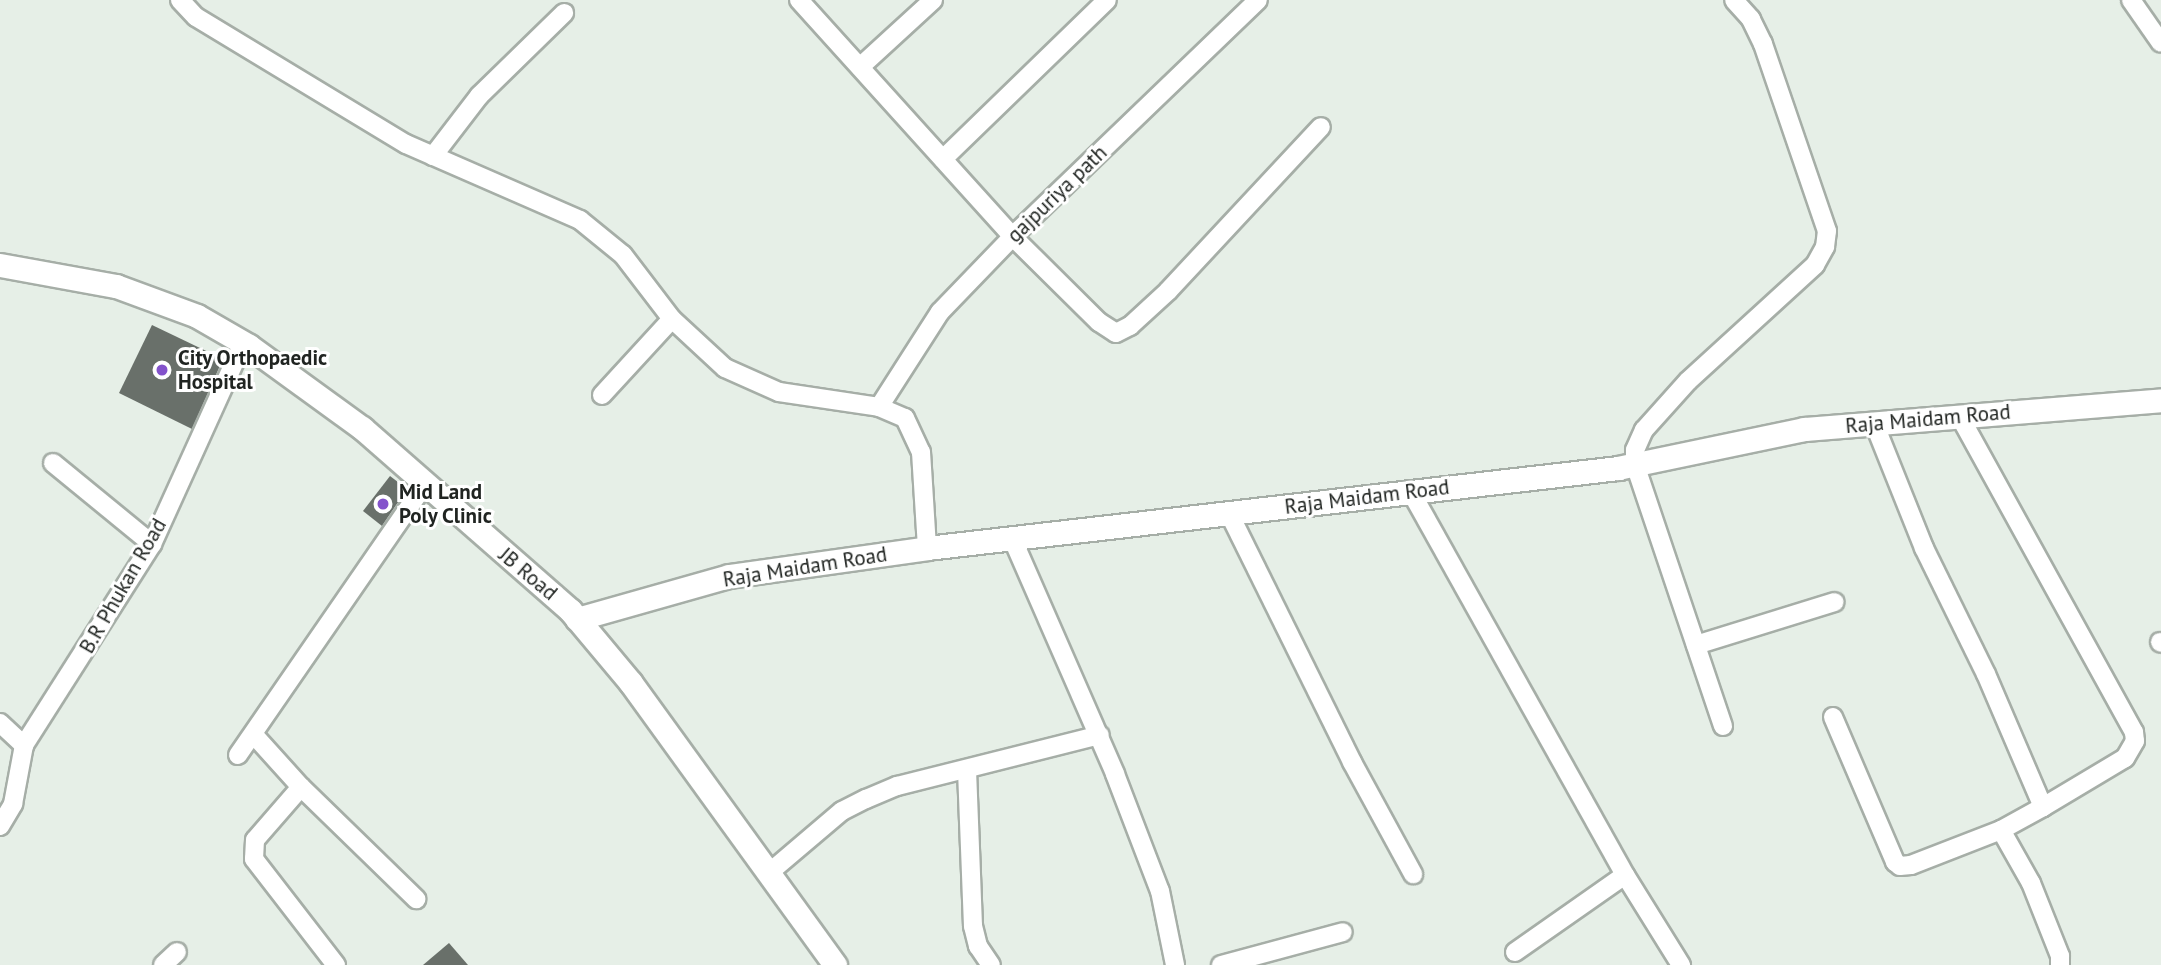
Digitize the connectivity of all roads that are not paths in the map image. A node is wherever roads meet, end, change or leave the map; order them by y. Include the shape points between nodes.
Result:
1 (180, 0) edge
2 (799, 0) edge
3 (933, 0) edge
4 (1107, 0) edge
5 (1258, 0) edge
6 (1734, 0) edge
7 (2136, 2) edge
8 (564, 13) dead end
9 (2161, 43) edge
10 (860, 67) junction
11 (1321, 127) dead end
12 (433, 156) junction
13 (943, 159) junction
14 (1012, 236) junction
15 (0, 265) edge
16 (672, 319) junction
17 (243, 343) junction
18 (602, 395) dead end
19 (2161, 400) edge
20 (879, 407) junction
21 (1960, 417) junction
22 (1874, 423) junction
23 (53, 463) dead end
24 (1635, 465) junction
25 (424, 485) junction
26 (1411, 492) junction
27 (1229, 513) junction
28 (1013, 540) junction
29 (152, 544) junction
30 (927, 548) junction
31 (1835, 602) dead end
32 (578, 619) junction
33 (1696, 645) junction
34 (1832, 717) dead end
35 (0, 723) edge
36 (1723, 726) dead end
37 (254, 735) junction
38 (1100, 735) junction
39 (24, 745) junction
40 (238, 755) dead end
41 (967, 770) junction
42 (301, 787) junction
43 (2043, 807) junction
44 (0, 826) edge
45 (2001, 830) junction
46 (770, 872) junction
47 (1413, 874) dead end
48 (1625, 875) junction
49 (416, 899) dead end
50 (1343, 932) dead end
51 (1514, 953) dead end
52 (336, 965) edge
53 (835, 965) edge
54 (991, 965) edge
55 (1175, 965) edge
56 (1221, 965) edge
57 (1681, 965) edge
58 (2060, 965) edge

1 - 12 street via 196,17
2 - 10 street
3 - 10 street
4 - 13 street
5 - 14 street, gajpuriya path
6 - 24 street via 1751,19 1781,89 1827,231 1825,247 1800,281 1708,361 1644,430 1635,450
7 - 9 street
8 - 12 street via 479,96
10 - 13 street
11 - 14 street via 1168,291 1123,332 1108,330
12 - 16 street via 580,220 623,255
13 - 14 street
14 - 20 street, gajpuriya path via 940,312
15 - 17 street, JB Road via 116,286 197,316
16 - 18 street
16 - 20 street via 724,368 751,381 804,397
17 - 25 street, JB Road via 362,428
17 - 29 street, B.R Phukan Road
19 - 21 street, Raja Maidam Road
20 - 30 street via 905,418 921,452
21 - 22 street, Raja Maidam Road
21 - 43 street via 2134,732 2135,741 2124,758
22 - 24 street, Raja Maidam Road via 1804,429
22 - 43 street via 1910,515
23 - 29 street
24 - 26 street, Raja Maidam Road
24 - 33 street
25 - 32 street, JB Road
25 - 37 street
26 - 27 street, Raja Maidam Road
26 - 48 street
27 - 28 street, Raja Maidam Road
27 - 47 street
28 - 30 street, Raja Maidam Road
28 - 38 street
29 - 39 street, B.R Phukan Road
30 - 32 street, Raja Maidam Road via 729,576
31 - 33 street
32 - 46 street, JB Road via 631,683
33 - 36 street
34 - 45 street via 1900,866
35 - 39 street
37 - 40 street
37 - 42 street
38 - 41 street
38 - 55 street via 1160,891
39 - 44 street, B.R Phukan Road via 13,804
41 - 46 street via 897,786 842,811
41 - 54 street via 974,926 978,946
42 - 49 street
42 - 52 street via 255,840 254,859
43 - 45 street
45 - 58 street via 2031,883
46 - 53 street, JB Road
48 - 51 street
48 - 57 street
50 - 56 street

